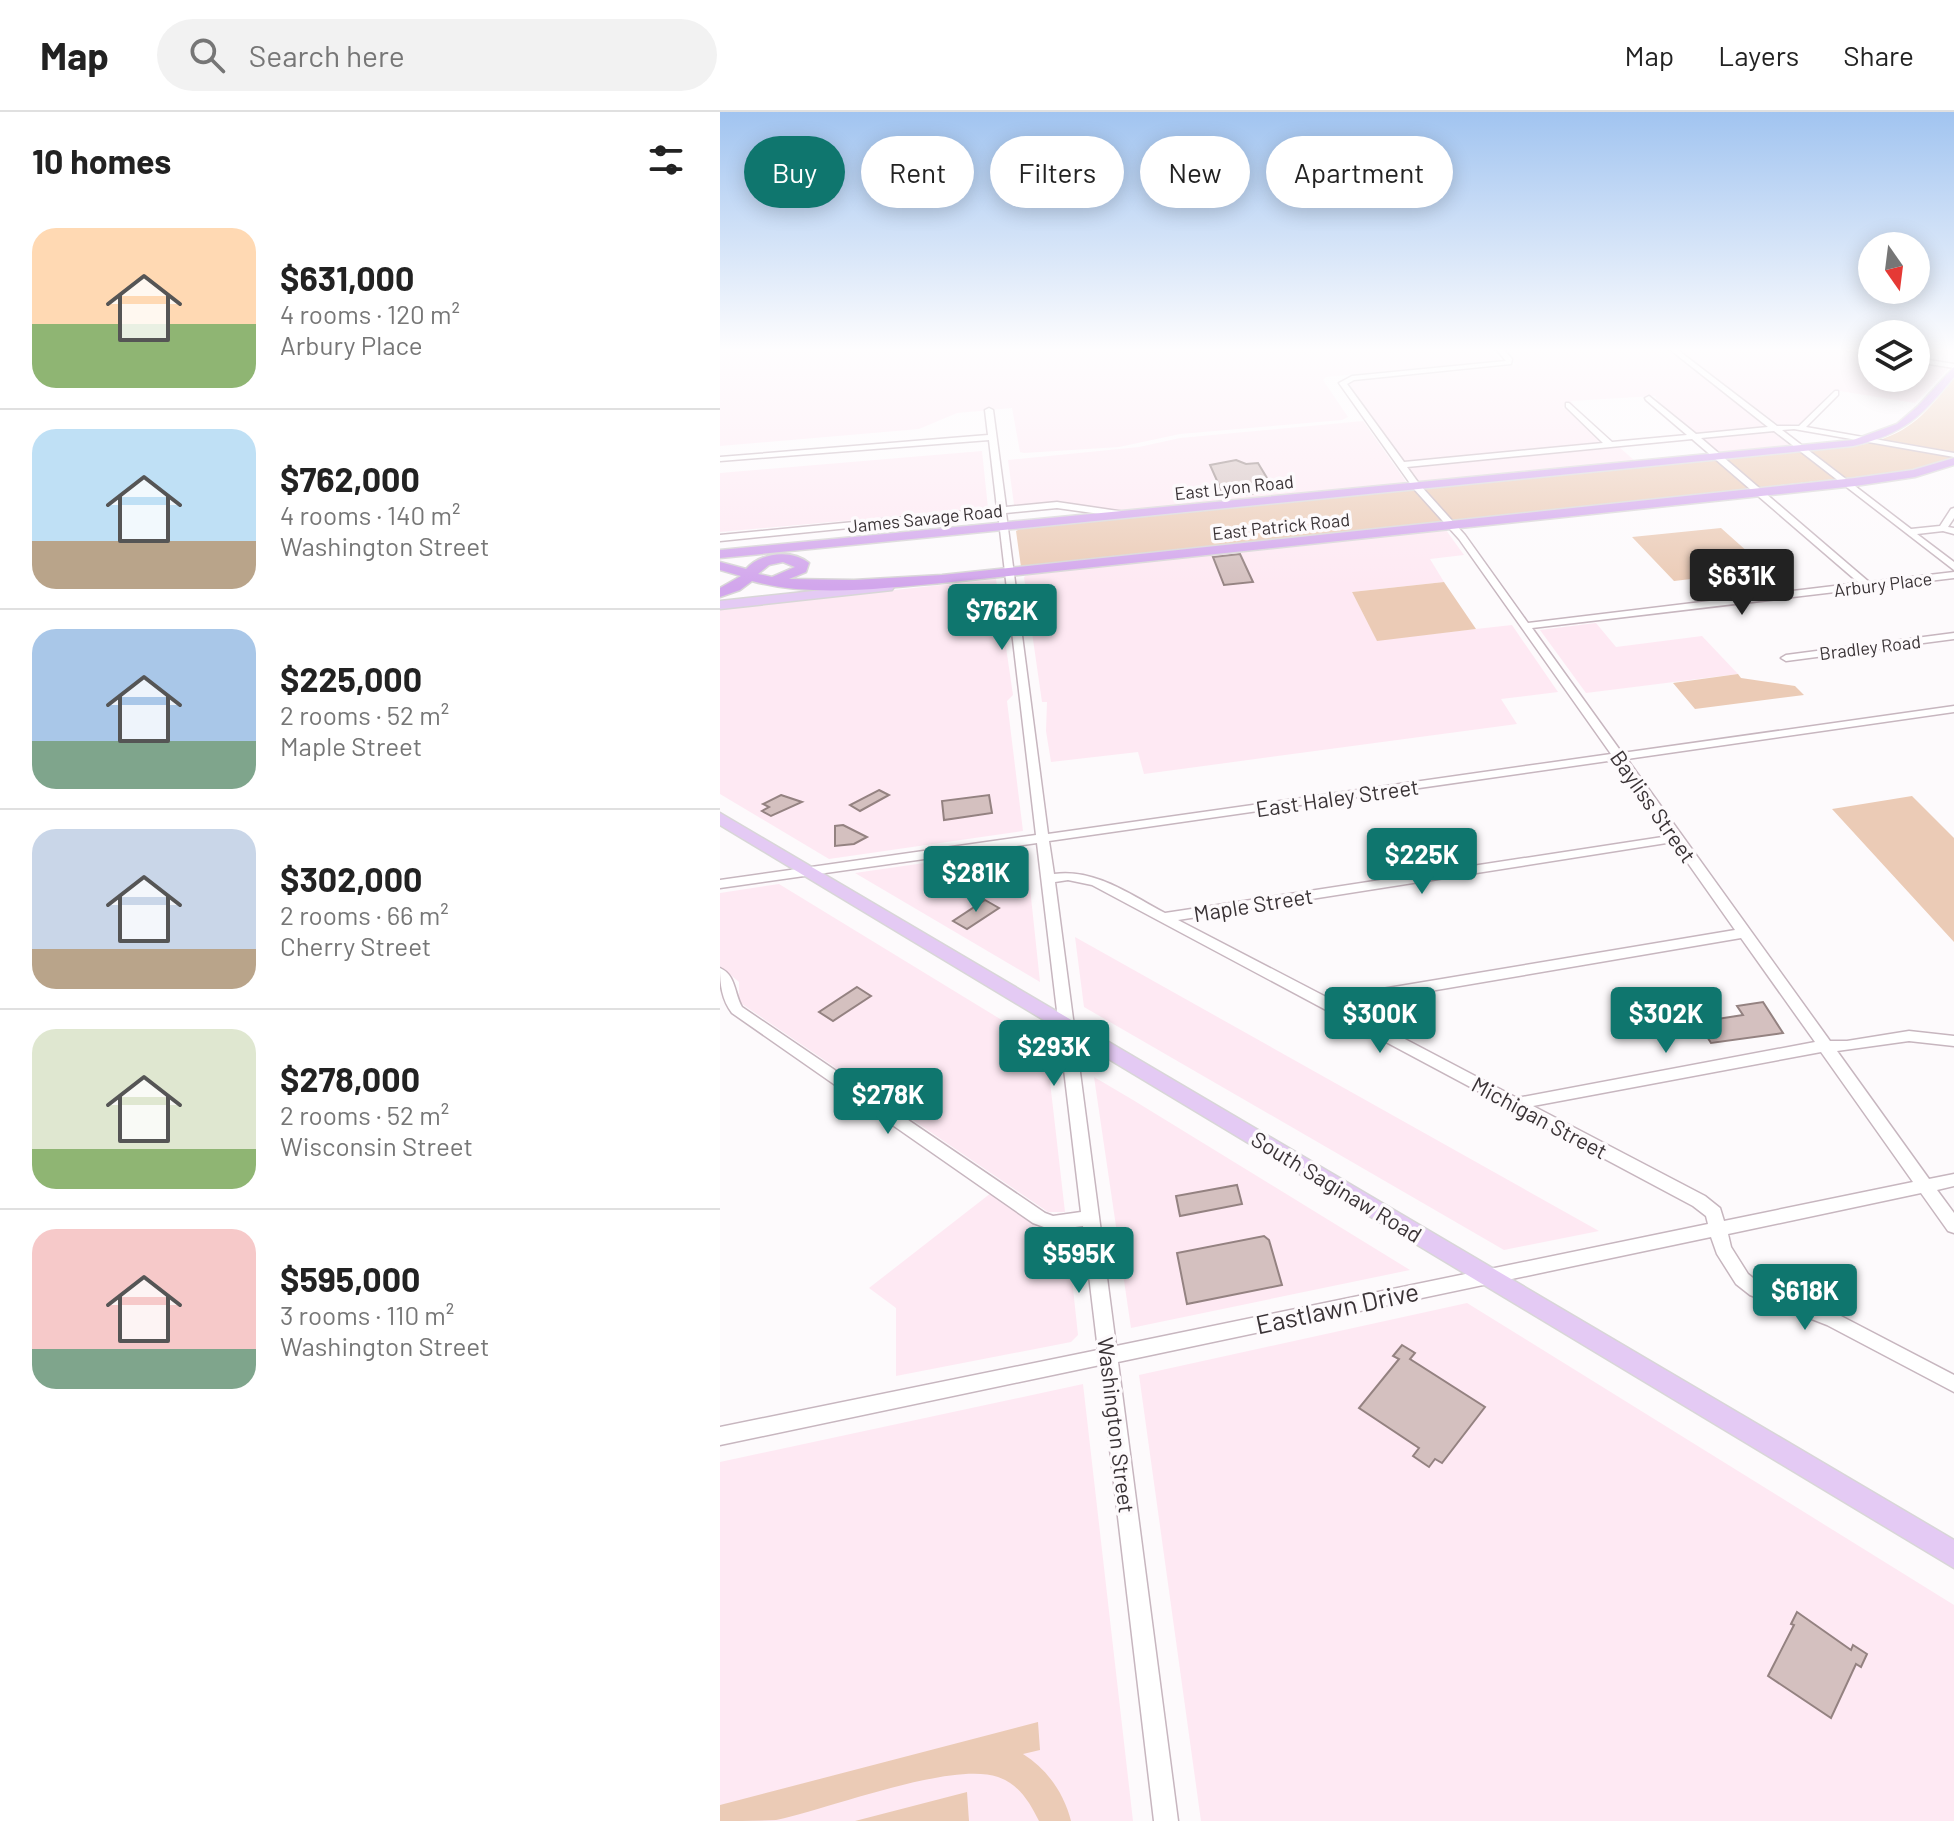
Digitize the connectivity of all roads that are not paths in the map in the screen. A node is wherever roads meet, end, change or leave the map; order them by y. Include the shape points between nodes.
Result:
1 (992, 428) edge
2 (1374, 428) edge
3 (1592, 428) edge
4 (1683, 428) edge
5 (1792, 428) edge
6 (1806, 428) edge
7 (1900, 428) edge
8 (1776, 429) junction
9 (993, 437) junction
10 (1694, 437) junction
11 (1871, 439) junction
12 (1610, 445) junction
13 (1802, 449) junction
14 (1718, 457) junction
15 (1954, 458) edge
16 (720, 459) edge
17 (1401, 465) junction
18 (1847, 483) junction
19 (1417, 487) junction
20 (1759, 493) junction
21 (1001, 510) junction
22 (1954, 511) edge
23 (1130, 515) junction
24 (1454, 526) junction
25 (1004, 527) junction
26 (1943, 528) junction
27 (1954, 531) edge
28 (1909, 532) junction
29 (919, 535) junction
30 (720, 538) edge
31 (720, 554) edge
32 (788, 558) junction
33 (720, 566) edge
34 (1954, 567) edge
35 (1009, 573) junction
36 (1954, 575) edge
37 (756, 577) junction
38 (966, 577) junction
39 (1867, 585) junction
40 (720, 593) edge
41 (720, 605) edge
42 (1525, 626) junction
43 (1954, 636) edge
44 (1786, 658) dead end
45 (1954, 709) edge
46 (1619, 757) junction
47 (720, 818) edge
48 (1677, 838) junction
49 (1043, 839) junction
50 (812, 871) junction
51 (1049, 879) junction
52 (720, 884) edge
53 (1162, 918) junction
54 (1744, 933) junction
55 (720, 973) edge
56 (1324, 1004) junction
57 (1066, 1026) junction
58 (1954, 1041) edge
59 (1824, 1046) junction
60 (1515, 1104) junction
61 (1954, 1180) edge
62 (1925, 1186) junction
63 (1090, 1218) junction
64 (1954, 1226) edge
65 (1719, 1228) junction
66 (1487, 1275) junction
67 (1108, 1354) junction
68 (1954, 1384) edge
69 (720, 1436) edge
70 (1954, 1555) edge
71 (1166, 1821) edge

1 - 9 street, Washington Street
2 - 17 street, Bayliss Street
3 - 12 street
4 - 10 street
5 - 8 street
6 - 11 street
7 - 11 highway, East Lyon Road
8 - 10 street
8 - 13 street
9 - 16 street
9 - 21 street, Washington Street
10 - 12 street
10 - 14 street
11 - 13 highway, East Lyon Road
11 - 15 street
12 - 17 street
13 - 14 highway, East Lyon Road
13 - 18 street
14 - 19 highway, East Lyon Road
14 - 20 street
15 - 18 highway, East Patrick Road via 1915,473
17 - 19 street, Bayliss Street
18 - 20 highway, East Patrick Road
18 - 28 street
19 - 23 highway, East Lyon Road
19 - 24 street, Bayliss Street
20 - 24 highway, East Patrick Road
20 - 39 street
21 - 23 street, James Savage Road via 1067,505
21 - 25 street, Washington Street
21 - 30 street, James Savage Road
22 - 26 street
23 - 25 highway, East Lyon Road
24 - 35 highway, East Patrick Road
24 - 42 street, Bayliss Street
25 - 29 highway, East Lyon Road
25 - 35 street, Washington Street
26 - 27 street
26 - 28 street
28 - 34 street
29 - 31 highway, East Lyon Road
29 - 32 highway
32 - 37 highway via 759,564 751,570
32 - 37 highway via 800,561 801,569 787,577
33 - 37 highway
35 - 38 highway, East Patrick Road
35 - 49 street, Washington Street
36 - 39 street, Arbury Place
37 - 38 highway via 849,584
37 - 40 highway
38 - 41 main road, East Patrick Road
39 - 42 street, Arbury Place
42 - 46 street, Bayliss Street
43 - 44 street, Bradley Road
45 - 46 street, East Haley Street
46 - 48 street, Bayliss Street
46 - 49 street, East Haley Street
47 - 50 main road, South Saginaw Road
48 - 53 street, Maple Street
48 - 54 street, Bayliss Street
49 - 50 street, East Haley Street
49 - 51 street, Washington Street
50 - 52 street, East Haley Street
50 - 57 main road, South Saginaw Road
51 - 53 street, Michigan Street via 1068,876 1096,882
51 - 57 street, Washington Street
53 - 56 street, Michigan Street
54 - 56 street
54 - 59 street, Bayliss Street
55 - 63 street via 730,985 737,1010 1039,1218 1052,1223
56 - 60 street, Michigan Street
57 - 63 street, Washington Street
57 - 66 main road, South Saginaw Road
58 - 59 street via 1909,1036
59 - 60 street
59 - 62 street, Bayliss Street
60 - 65 street, Michigan Street via 1699,1201 1714,1213
61 - 62 street, Eastlawn Drive
62 - 64 street, Bayliss Street
62 - 65 street, Eastlawn Drive
63 - 67 street, Washington Street
65 - 66 street, Eastlawn Drive
65 - 68 street via 1730,1262 1756,1290 1833,1320
66 - 67 street, Eastlawn Drive
66 - 70 main road, South Saginaw Road
67 - 69 street, Eastlawn Drive
67 - 71 street, Washington Street

